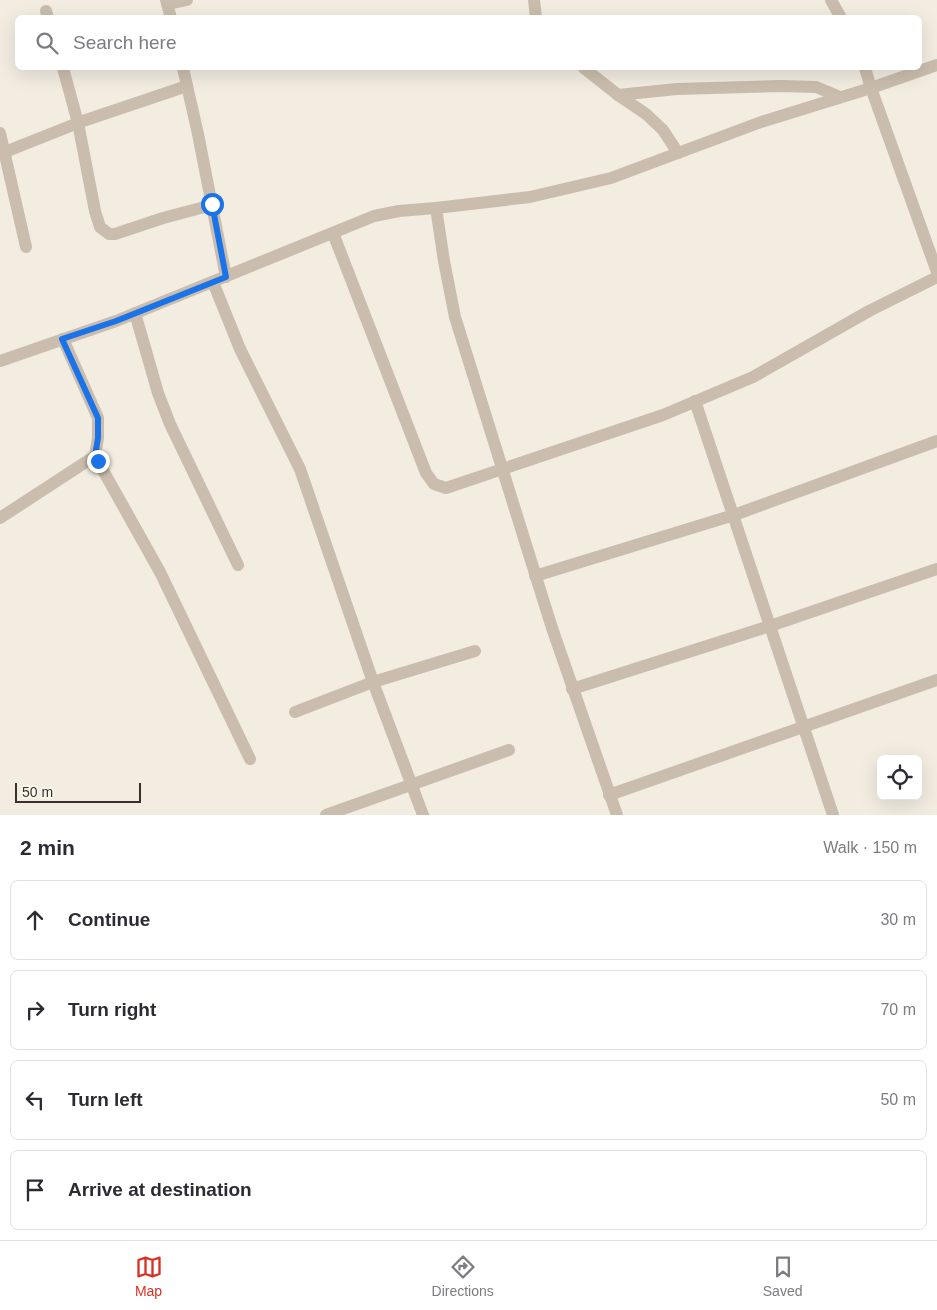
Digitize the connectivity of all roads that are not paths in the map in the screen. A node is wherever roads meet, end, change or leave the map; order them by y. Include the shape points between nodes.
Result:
1 (186, 0) edge
2 (534, 0) edge
3 (831, 0) edge
4 (167, 2) edge
5 (170, 15) edge
6 (536, 15) edge
7 (839, 15) edge
8 (937, 65) edge
9 (64, 70) edge
10 (183, 70) edge
11 (587, 70) edge
12 (866, 70) edge
13 (187, 86) junction
14 (871, 88) junction
15 (618, 95) junction
16 (840, 97) junction
17 (78, 123) junction
18 (0, 133) edge
19 (2, 153) edge
20 (678, 153) junction
21 (212, 204) junction
22 (436, 208) junction
23 (333, 233) junction
24 (26, 247) dead end
25 (937, 272) edge
26 (226, 277) junction
27 (937, 278) edge
28 (213, 282) junction
29 (135, 314) junction
30 (62, 339) junction
31 (0, 361) edge
32 (695, 401) junction
33 (937, 441) edge
34 (95, 456) junction
35 (502, 469) junction
36 (734, 515) junction
37 (0, 518) edge
38 (238, 565) dead end
39 (937, 569) edge
40 (535, 576) junction
41 (770, 626) junction
42 (475, 651) dead end
43 (937, 680) edge
44 (373, 682) junction
45 (572, 689) junction
46 (295, 712) dead end
47 (803, 727) junction
48 (508, 750) dead end
49 (250, 759) dead end
50 (411, 785) junction
51 (609, 795) junction
52 (326, 815) edge
53 (423, 815) edge
54 (616, 815) edge
55 (833, 815) edge

1 - 4 street
2 - 6 street
3 - 7 street
4 - 5 street
8 - 14 street
9 - 17 street
10 - 13 street
11 - 15 street
12 - 14 street
13 - 17 street
13 - 21 street
14 - 16 street
14 - 25 street
15 - 16 street via 677,89 781,86 816,87
15 - 20 street via 663,130
16 - 20 street
17 - 19 street
17 - 21 street via 95,211 105,232 115,234
18 - 19 street
19 - 24 street
20 - 22 street via 611,178 530,197
21 - 26 street
22 - 23 street via 374,216
22 - 35 street via 455,317
23 - 26 street
23 - 35 street via 426,474 434,484 446,488
26 - 28 street
27 - 32 street via 753,376
28 - 29 street
28 - 44 street via 240,349 300,469
29 - 30 street
29 - 38 street via 170,424
30 - 31 street
30 - 34 street via 98,418
32 - 35 street via 663,415
32 - 36 street
33 - 36 street
34 - 37 street
34 - 49 street via 160,572
35 - 40 street
36 - 40 street
36 - 41 street
39 - 41 street
40 - 45 street
41 - 45 street
41 - 47 street
42 - 44 street
43 - 47 street
44 - 46 street
44 - 50 street
45 - 51 street
47 - 51 street
47 - 55 street
48 - 50 street
50 - 52 street
50 - 53 street
51 - 54 street

